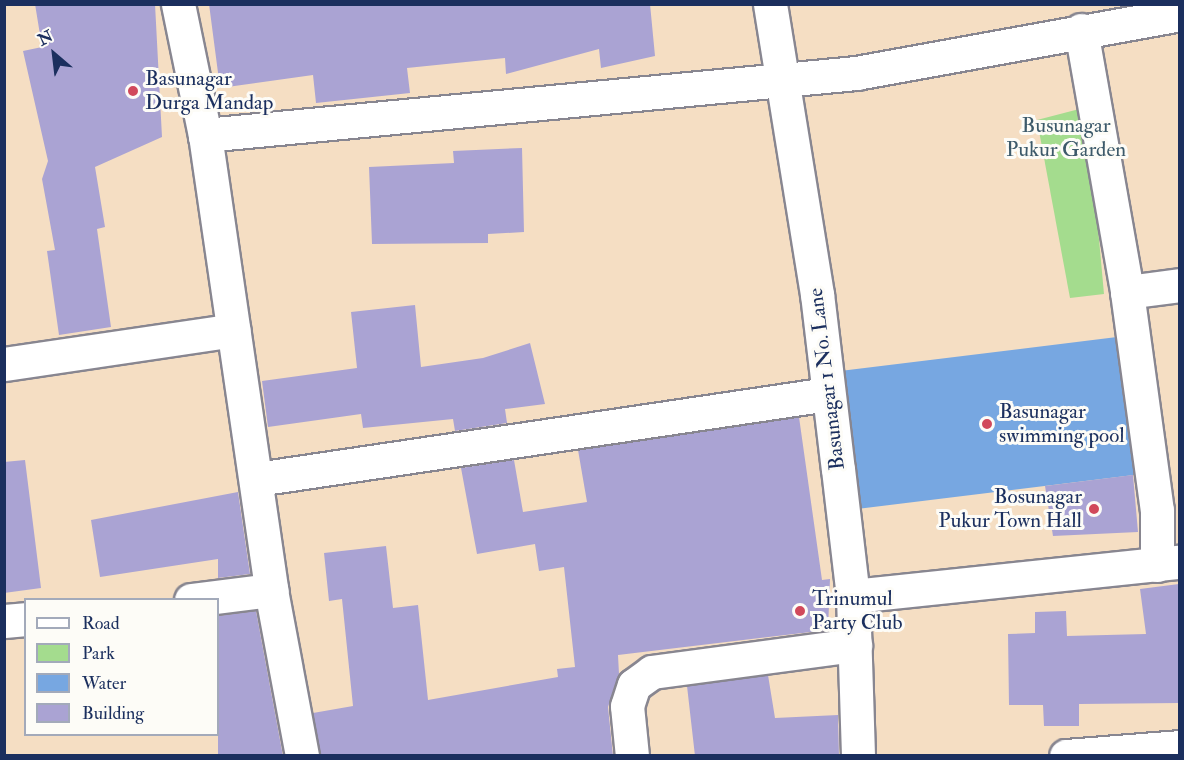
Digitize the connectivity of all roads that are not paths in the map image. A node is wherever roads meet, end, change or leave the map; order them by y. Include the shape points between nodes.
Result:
1 (178, 4) edge
2 (770, 4) edge
3 (1179, 14) edge
4 (1081, 30) junction
5 (782, 80) junction
6 (205, 135) junction
7 (1179, 285) edge
8 (1127, 292) junction
9 (234, 330) junction
10 (4, 364) edge
11 (828, 394) junction
12 (256, 479) junction
13 (1168, 563) edge
14 (271, 590) junction
15 (853, 596) junction
16 (207, 598) edge
17 (24, 619) edge
18 (4, 621) edge
19 (855, 645) junction
20 (1179, 747) edge
21 (302, 756) edge
22 (632, 756) edge
23 (858, 756) edge
24 (1066, 756) edge

1 - 6 street
2 - 5 street, Basunagar 1 No. Lane
3 - 4 street
4 - 5 street via 903,65
4 - 8 street
5 - 6 street
5 - 11 street, Basunagar 1 No. Lane
6 - 9 street
7 - 8 street
8 - 13 street
9 - 10 street
9 - 12 street
11 - 12 street
11 - 15 street, Basunagar 1 No. Lane
12 - 14 street
13 - 15 street
14 - 16 street
14 - 21 street
15 - 19 street, Basunagar 1 No. Lane
17 - 18 street
19 - 22 street via 652,672 634,685 627,706
19 - 23 street, Basunagar 1 No. Lane
20 - 24 street

